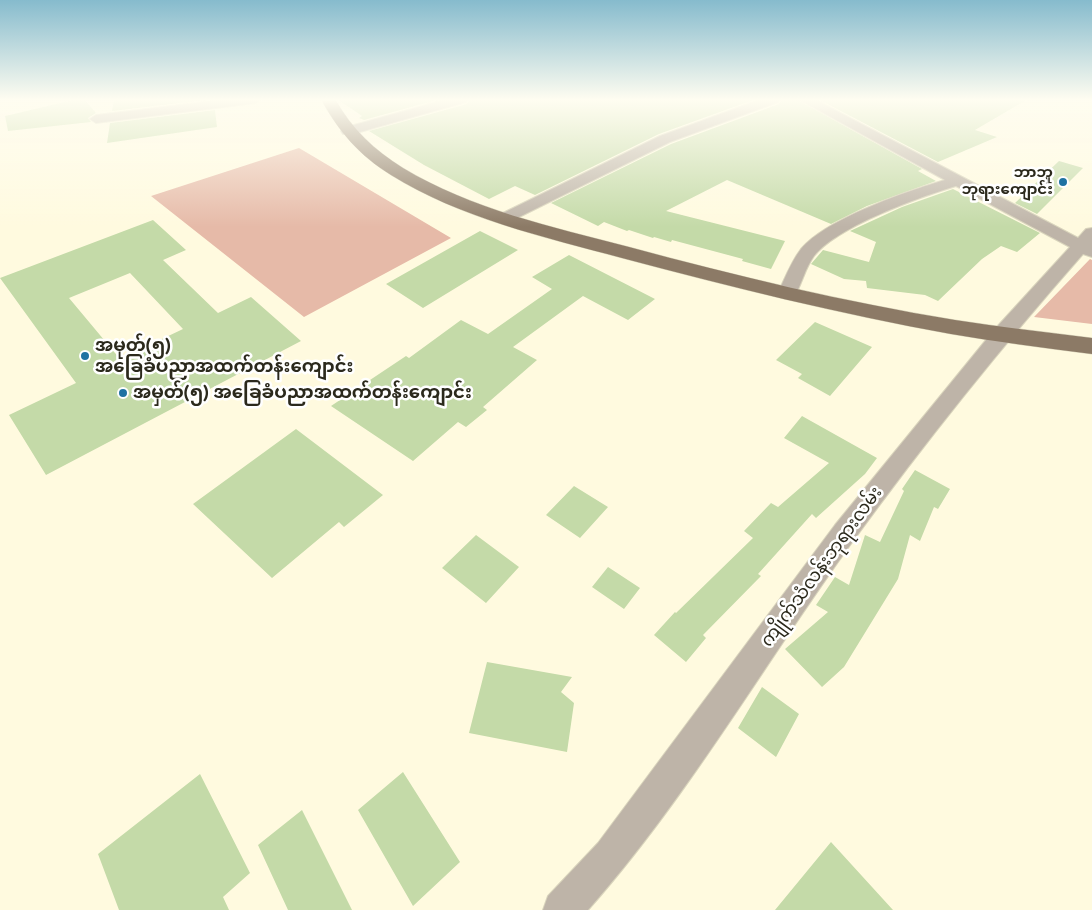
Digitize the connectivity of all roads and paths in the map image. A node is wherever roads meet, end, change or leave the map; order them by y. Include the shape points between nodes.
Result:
1 (358, 141) edge
2 (661, 141) edge
3 (885, 141) edge
4 (959, 180) junction
5 (505, 218) junction
6 (1089, 244) edge
7 (787, 293) junction
8 (1002, 334) junction
9 (1092, 346) edge
10 (562, 910) edge

1 - 5 main road via 399,172 435,192
2 - 5 street
3 - 4 street
4 - 6 street
4 - 7 street via 905,198 846,225 810,250
5 - 7 main road
6 - 8 street, ကျိုက်သံလန်းဘုရားလမ်း
7 - 8 main road
8 - 9 main road
8 - 10 street, ကျိုက်သံလန်းဘုရားလမ်း via 844,533 611,856

